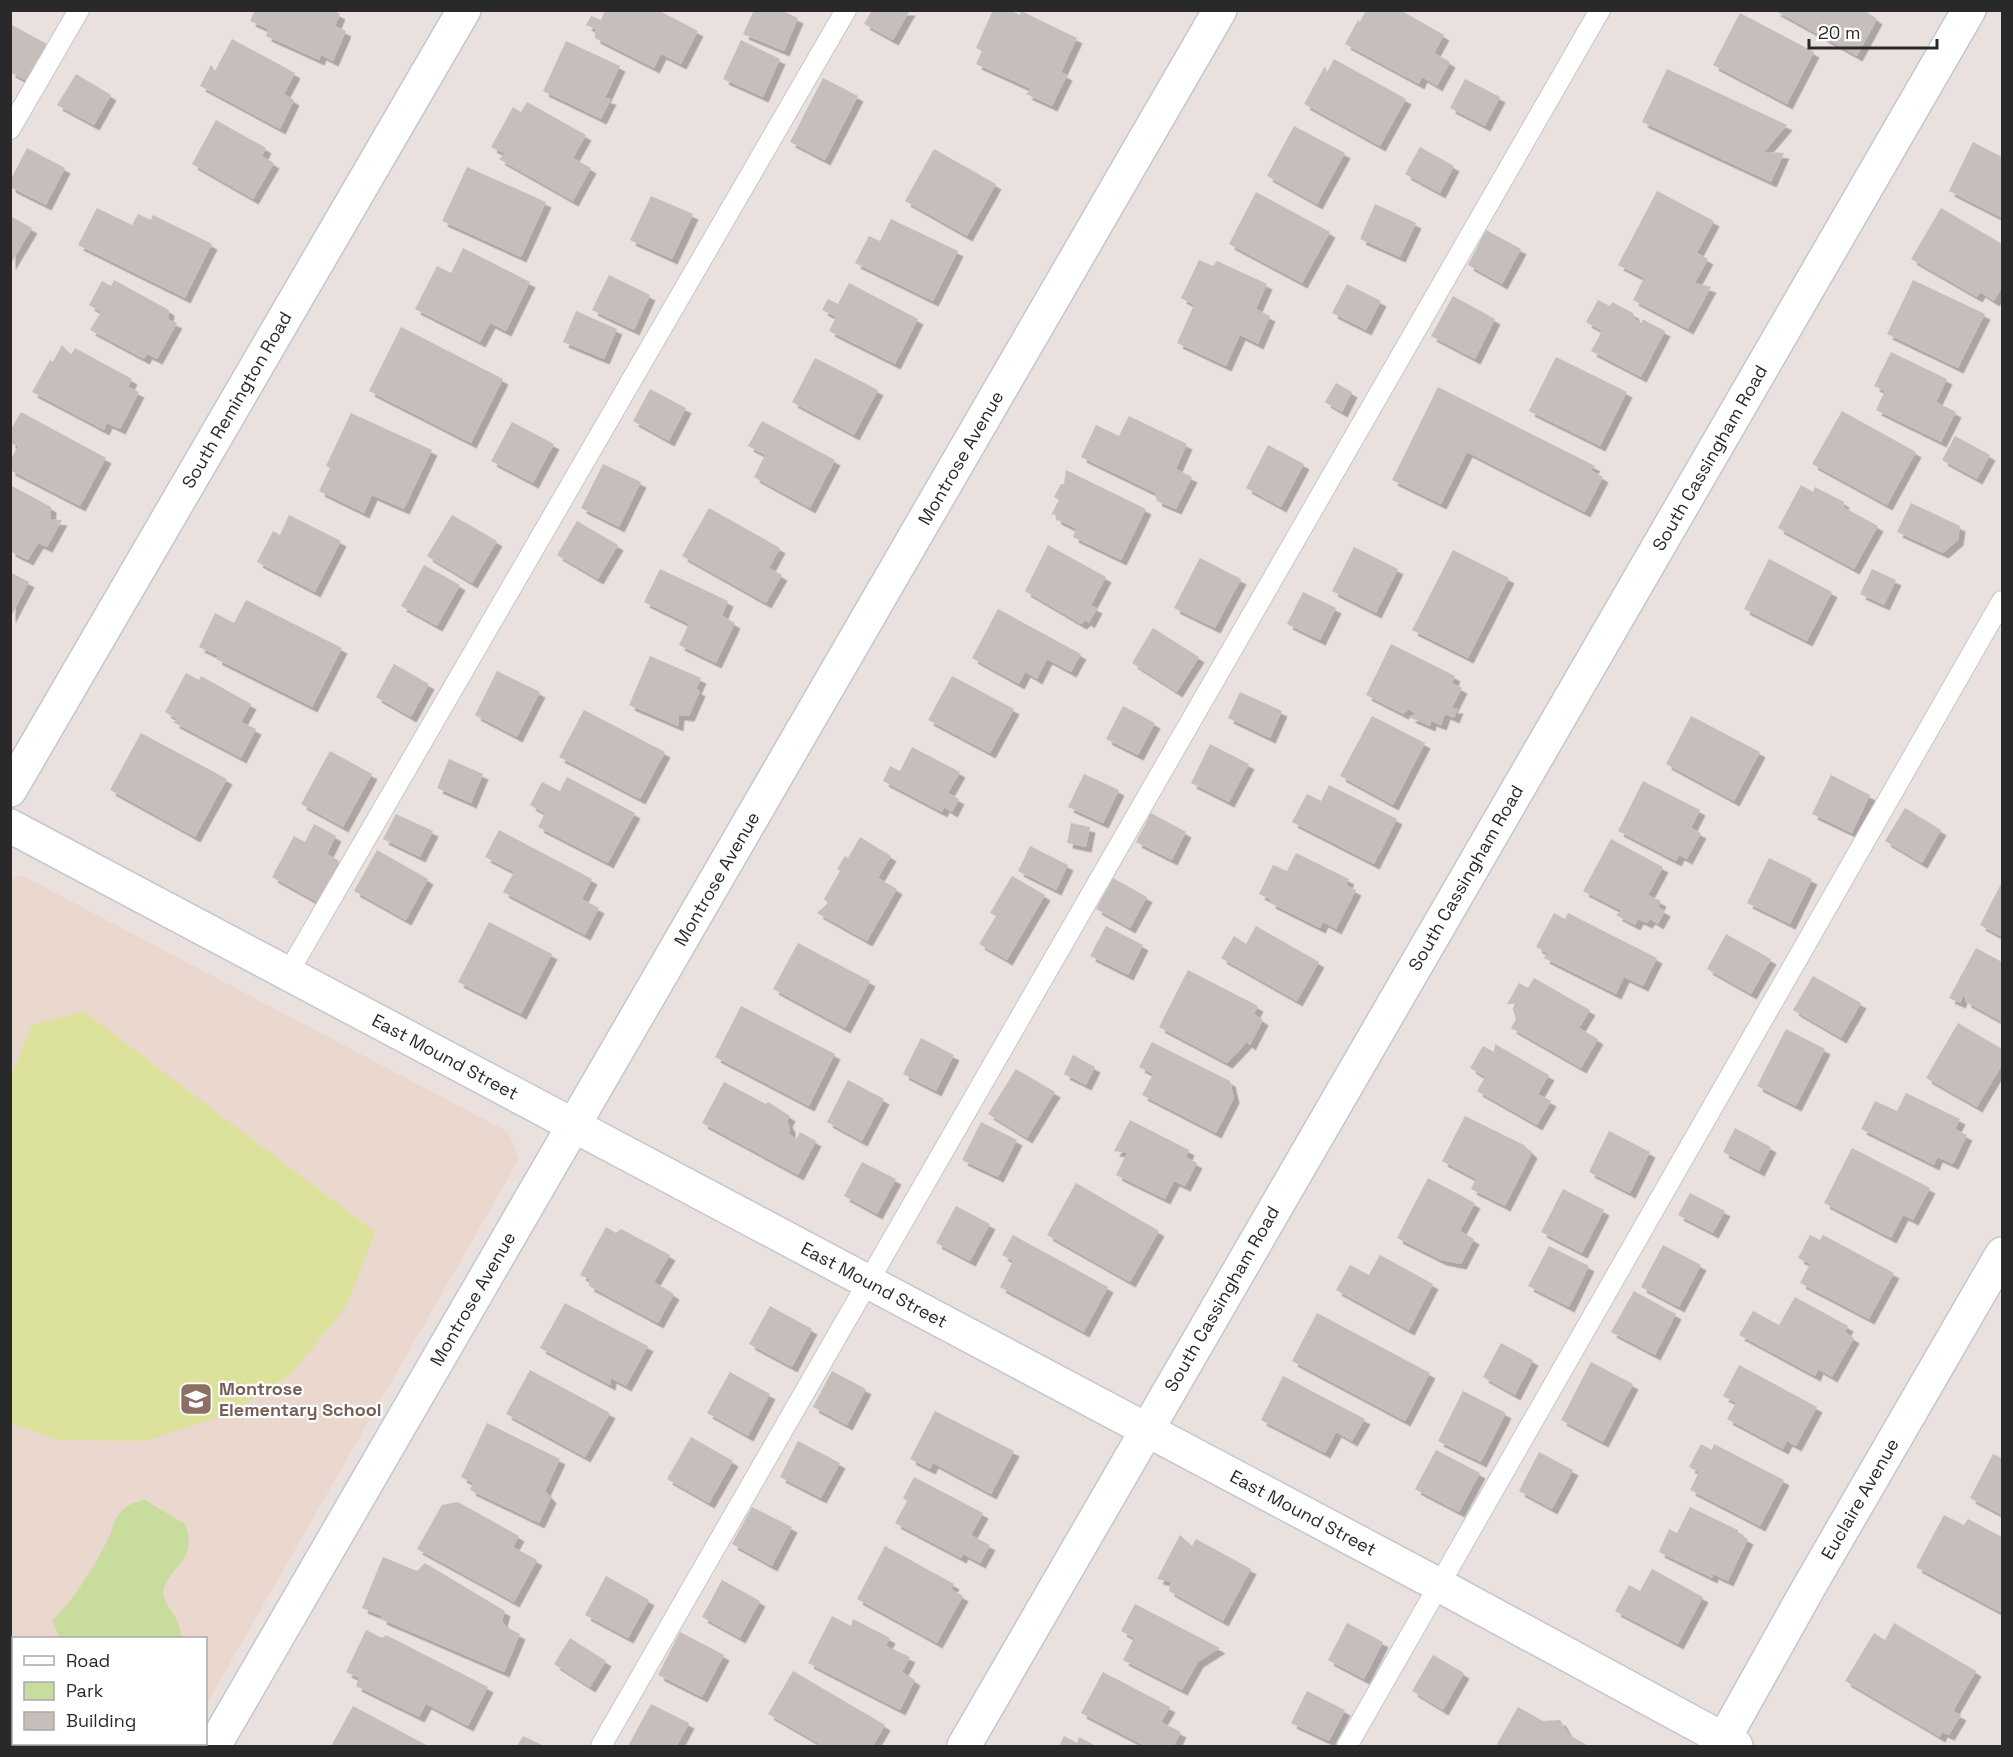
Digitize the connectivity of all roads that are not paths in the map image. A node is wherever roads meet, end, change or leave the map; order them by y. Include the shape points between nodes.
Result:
1 (79, 10) edge
2 (464, 10) edge
3 (846, 10) edge
4 (1220, 10) edge
5 (1600, 10) edge
6 (1969, 10) edge
7 (10, 129) edge
8 (2002, 601) edge
9 (10, 790) edge
10 (10, 826) edge
11 (288, 974) junction
12 (574, 1126) junction
13 (2002, 1254) edge
14 (868, 1282) junction
15 (1146, 1430) junction
16 (1439, 1586) junction
17 (1726, 1744) edge
18 (214, 1746) edge
19 (601, 1746) edge
20 (964, 1746) edge
21 (1347, 1746) edge

1 - 7 lane
2 - 9 street, South Remington Road
3 - 11 lane
4 - 12 street, Montrose Avenue
5 - 14 lane
6 - 15 street, South Cassingham Road
8 - 16 lane
10 - 11 street, East Mound Street
11 - 12 street, East Mound Street
12 - 14 street, East Mound Street
12 - 18 street, Montrose Avenue
13 - 17 street, Euclaire Avenue via 1809,1587
14 - 15 street, East Mound Street
14 - 19 lane
15 - 16 street, East Mound Street
15 - 20 street, South Cassingham Road
16 - 17 street, East Mound Street
16 - 21 lane

